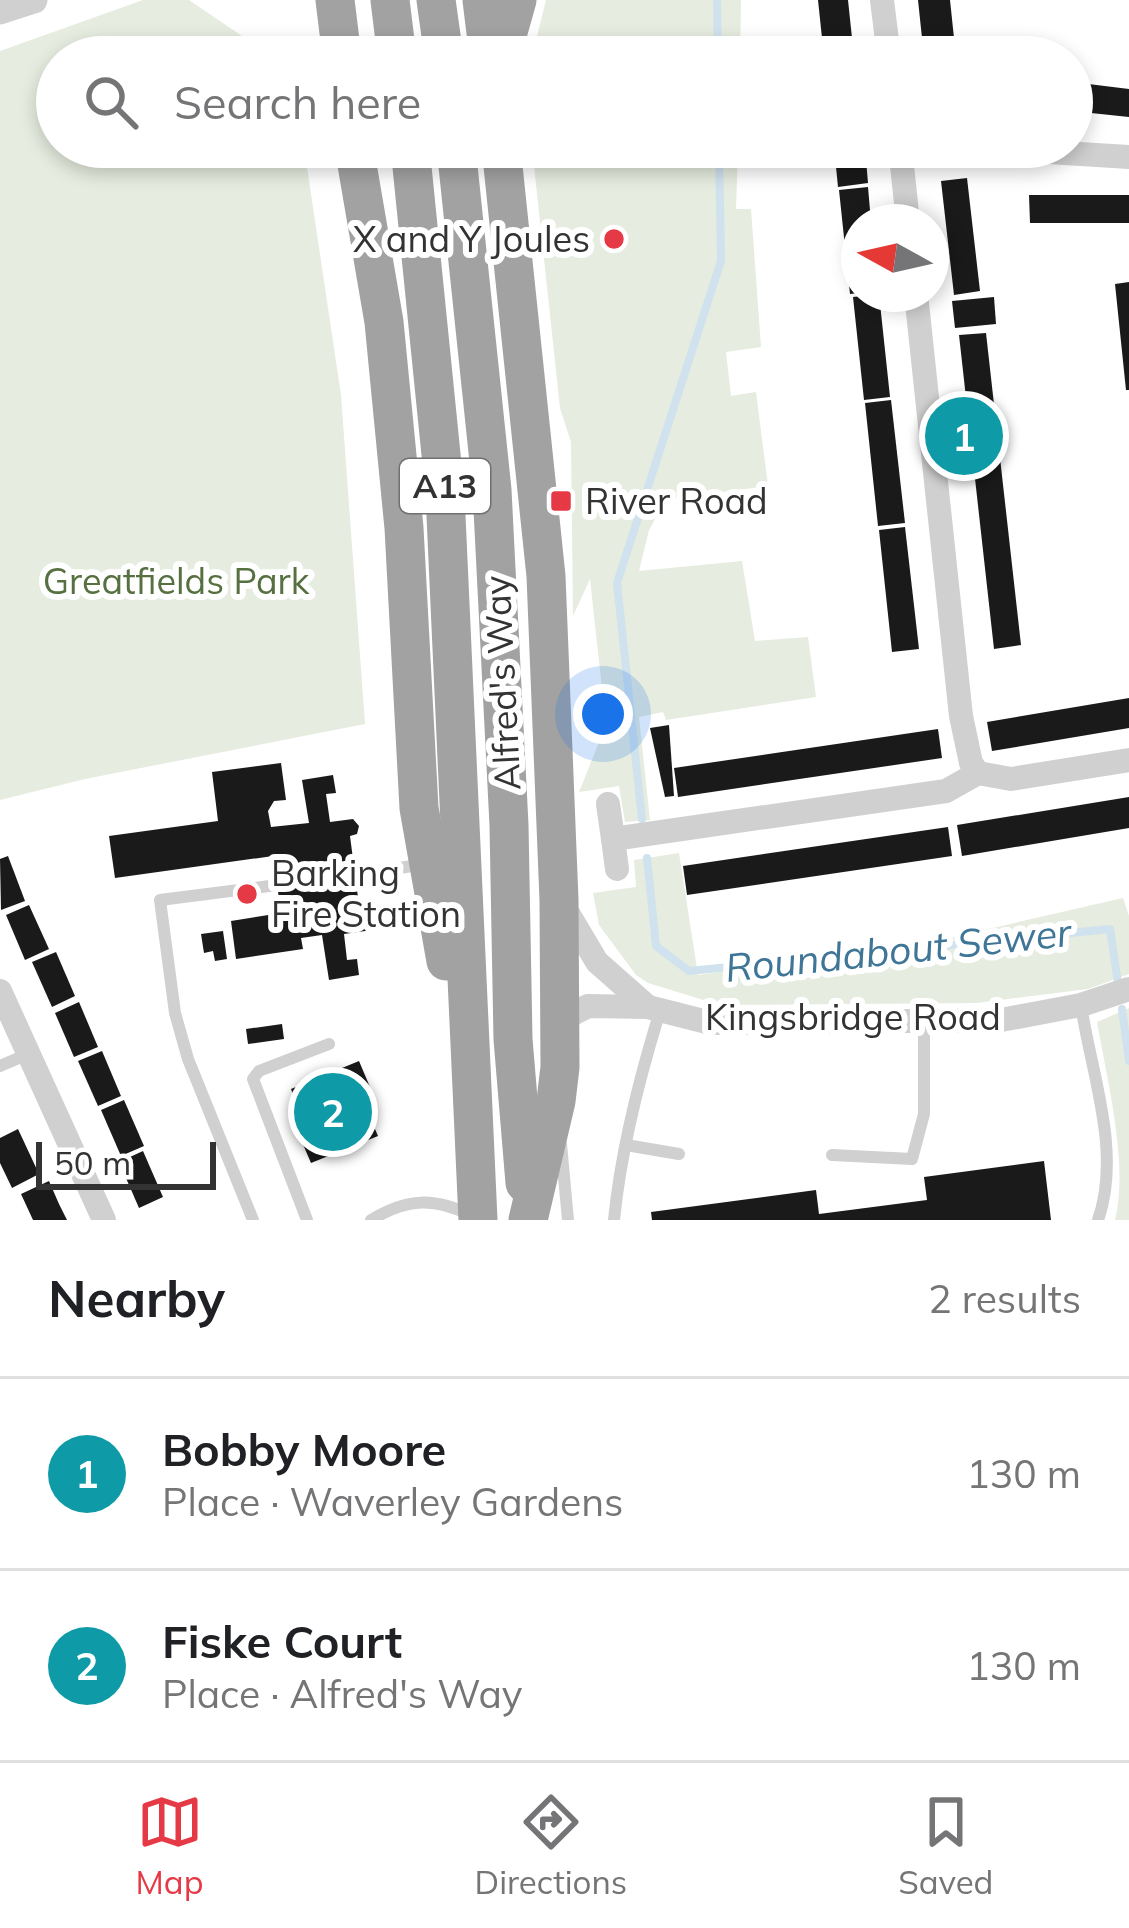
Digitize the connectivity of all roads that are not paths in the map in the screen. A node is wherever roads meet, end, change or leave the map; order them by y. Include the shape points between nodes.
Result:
1 (34, 0) edge
2 (335, 0) edge
3 (390, 0) edge
4 (436, 0) edge
5 (482, 0) edge
6 (517, 0) edge
7 (882, 0) edge
8 (0, 11) edge
9 (339, 36) edge
10 (395, 36) edge
11 (441, 36) edge
12 (486, 36) edge
13 (507, 36) edge
14 (886, 36) edge
15 (1093, 155) edge
16 (1129, 157) edge
17 (358, 168) edge
18 (412, 168) edge
19 (458, 168) edge
20 (503, 168) edge
21 (903, 168) edge
22 (906, 204) edge
23 (918, 312) edge
24 (1129, 760) edge
25 (978, 773) junction
26 (608, 804) dead end
27 (614, 839) junction
28 (429, 864) junction
29 (617, 869) dead end
30 (355, 874) dead end
31 (277, 884) dead end
32 (559, 899) junction
33 (1129, 989) edge
34 (0, 991) edge
35 (1081, 1005) junction
36 (654, 1009) junction
37 (561, 1020) junction
38 (924, 1023) junction
39 (329, 1044) dead end
40 (29, 1053) junction
41 (0, 1066) edge
42 (556, 1101) junction
43 (472, 1108) junction
44 (626, 1144) junction
45 (679, 1154) dead end
46 (832, 1155) dead end
47 (104, 1220) edge
48 (253, 1220) edge
49 (307, 1220) edge
50 (370, 1220) edge
51 (478, 1220) edge
52 (528, 1220) edge
53 (568, 1220) edge
54 (614, 1220) edge
55 (1098, 1220) edge

1 - 8 street
2 - 9 highway
3 - 10 highway
4 - 11 highway
5 - 12 highway
6 - 13 highway
7 - 14 street
15 - 16 street
17 - 28 highway, A13 via 384,322
18 - 43 highway, Alfred's Way / A13 via 447,515
19 - 52 highway, Alfred's Way / A13 via 492,490
20 - 32 highway, A13 via 546,576
21 - 22 street
23 - 25 street via 962,716
24 - 25 street via 1011,779
25 - 27 street via 946,791
26 - 27 street
27 - 29 street
28 - 30 lane
28 - 43 highway, A13
31 - 48 lane via 160,901 188,1059
32 - 36 street via 597,962
32 - 37 highway, A13
33 - 35 street, Kingsbridge Road
34 - 40 street
35 - 38 street, Kingsbridge Road
35 - 55 lane via 1106,1143
36 - 37 street, Kingsbridge Road via 588,1006
36 - 38 street, Kingsbridge Road via 711,1023
36 - 44 lane
37 - 42 highway, A13
38 - 46 lane via 924,1114 912,1159
39 - 49 lane via 254,1079
40 - 41 lane
40 - 47 street
42 - 52 highway, A13
42 - 53 lane
43 - 51 highway, Alfred's Way / A13
44 - 45 lane
44 - 54 lane
50 - 51 lane via 415,1201 441,1202

